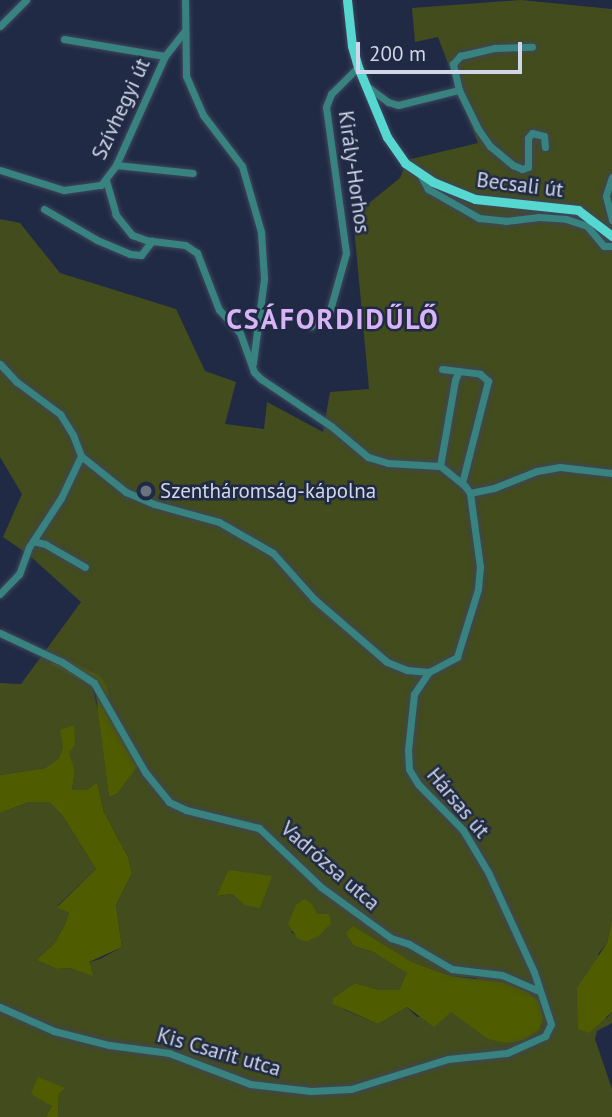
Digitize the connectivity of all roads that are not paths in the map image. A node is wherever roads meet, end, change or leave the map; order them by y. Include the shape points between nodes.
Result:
1 (26, 0) edge
2 (185, 0) edge
3 (347, 0) edge
4 (0, 26) edge
5 (184, 32) junction
6 (64, 39) dead end
7 (532, 47) dead end
8 (165, 56) junction
9 (358, 67) junction
10 (364, 84) junction
11 (459, 90) junction
12 (545, 147) dead end
13 (116, 165) junction
14 (0, 170) edge
15 (194, 173) dead end
16 (420, 174) junction
17 (612, 177) edge
18 (106, 180) junction
19 (44, 209) dead end
20 (612, 220) edge
21 (612, 236) edge
22 (152, 241) junction
23 (612, 246) edge
24 (311, 326) dead end
25 (0, 364) edge
26 (253, 364) junction
27 (442, 369) dead end
28 (459, 371) junction
29 (81, 457) junction
30 (440, 466) junction
31 (612, 473) edge
32 (462, 483) junction
33 (470, 494) junction
34 (33, 541) junction
35 (85, 567) dead end
36 (0, 594) edge
37 (0, 632) edge
38 (429, 672) junction
39 (539, 991) junction
40 (0, 1007) edge

1 - 4 street
2 - 5 street
3 - 9 main road, Becsali út
5 - 8 street, Szívhegyi út
5 - 26 street via 183,67 189,86 215,132 242,166 259,223 265,266
6 - 8 street
7 - 11 street via 495,48 460,56 453,64
8 - 13 street, Szívhegyi út
9 - 10 main road, Becsali út
9 - 24 street, Király-Horhos via 331,94 326,107 346,253 330,310
10 - 11 street via 398,105
10 - 16 main road, Becsali út via 391,145
11 - 12 street via 490,146 513,166 528,167 532,133 544,136
13 - 15 street
13 - 18 street, Szívhegyi út
14 - 18 street, Szívhegyi út via 64,190 92,189
16 - 21 main road, Becsali út via 474,200 578,210
16 - 23 street, Becsali út via 428,189 479,218 566,219 587,226 604,246
17 - 20 street via 606,196
18 - 22 street via 122,226 136,237
19 - 22 street via 130,254 141,255
22 - 26 street via 185,245 197,253 219,310 240,332
25 - 29 street via 60,414
26 - 30 street via 261,379 368,457
27 - 28 street
28 - 30 street
28 - 32 street via 480,374 488,381
29 - 34 street
29 - 38 street via 134,495 219,522 257,542 378,657 397,667
30 - 32 street
31 - 33 street via 560,467
32 - 33 street
33 - 38 street via 480,560 478,589 457,657
34 - 35 street
34 - 36 street via 19,574
37 - 39 street, Vadrózsa utca via 94,683 145,772 169,802 259,828 321,887 391,938 452,969 502,975
38 - 39 street, Hársas út via 414,694 409,769 472,845 522,941
39 - 40 street, Kis Csarit utca via 551,1024 550,1031 538,1039 507,1053 448,1059 351,1089 326,1091 250,1084 169,1054 54,1031

